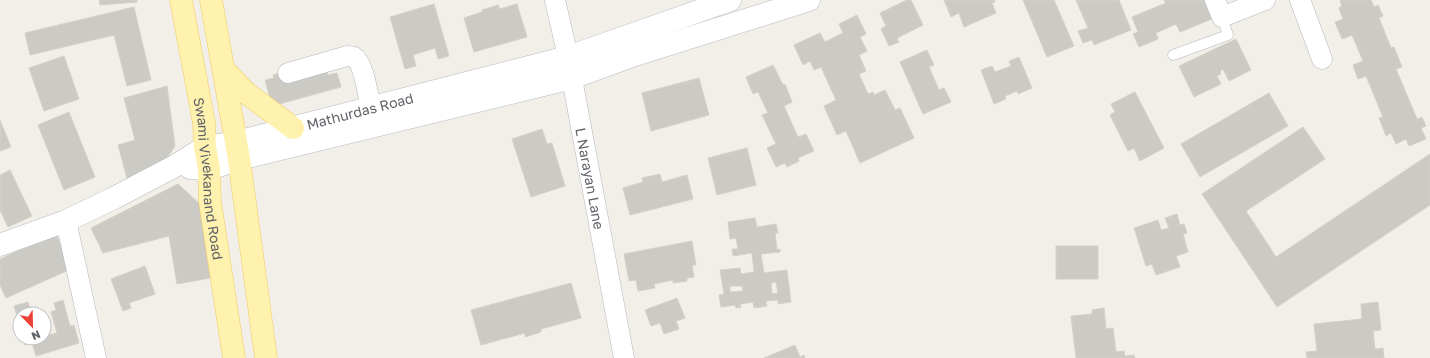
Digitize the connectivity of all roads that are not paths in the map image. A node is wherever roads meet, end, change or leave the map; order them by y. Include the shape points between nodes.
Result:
1 (181, 0) edge
2 (211, 0) edge
3 (555, 0) edge
4 (730, 0) edge
5 (809, 0) edge
6 (1265, 0) edge
7 (1300, 0) edge
8 (1218, 9) edge
9 (1174, 55) dead end
10 (568, 57) junction
11 (1322, 60) dead end
12 (224, 70) junction
13 (288, 73) dead end
14 (572, 78) junction
15 (371, 108) junction
16 (293, 128) junction
17 (205, 147) junction
18 (238, 150) junction
19 (175, 166) junction
20 (209, 169) junction
21 (66, 221) junction
22 (0, 246) edge
23 (96, 358) edge
24 (234, 358) edge
25 (266, 358) edge
26 (624, 358) edge

1 - 17 main road, Swami Vivekanand Road via 204,123
2 - 12 main road, Swami Vivekanand Road
3 - 10 street, L Narayan Lane
4 - 10 street, Mathurdas Road
5 - 14 street via 635,55
6 - 8 street
7 - 11 street
8 - 9 lane via 1228,35
10 - 14 street, L Narayan Lane
10 - 15 street, Mathurdas Road
12 - 16 main road via 245,92
12 - 18 main road, Swami Vivekanand Road
13 - 15 street via 348,56 354,57 362,71
14 - 18 street
14 - 26 street, L Narayan Lane
15 - 16 street, Mathurdas Road
16 - 18 street, Mathurdas Road
17 - 18 street, Mathurdas Road
17 - 19 street, Mathurdas Road
17 - 20 main road, Swami Vivekanand Road
18 - 20 street
18 - 25 main road, Swami Vivekanand Road
19 - 20 street
19 - 21 street, Mathurdas Road
20 - 24 main road, Swami Vivekanand Road via 210,202
21 - 22 street, Mathurdas Road
21 - 23 street

